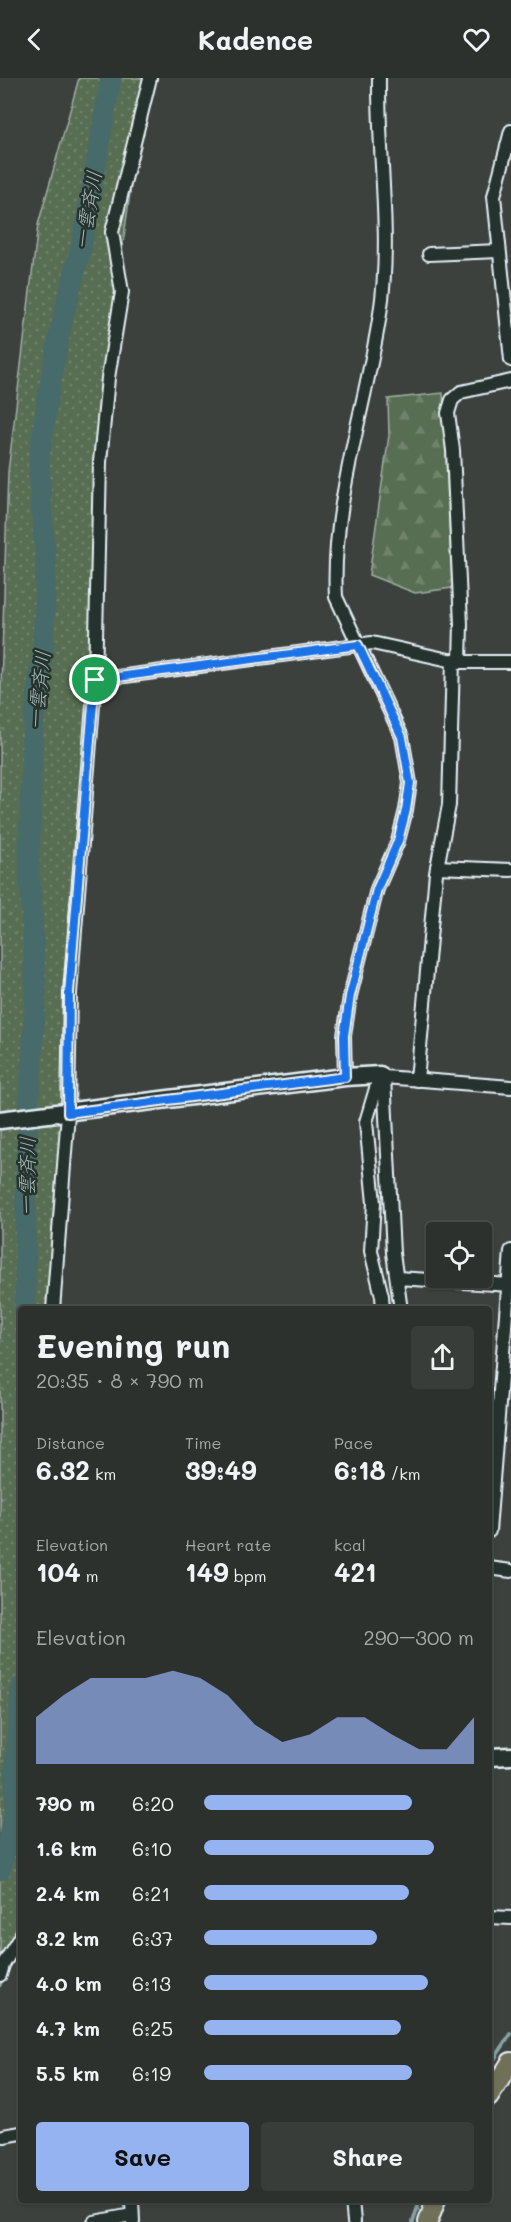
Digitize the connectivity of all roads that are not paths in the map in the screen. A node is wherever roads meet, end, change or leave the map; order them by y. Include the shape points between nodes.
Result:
1 (150, 78) edge
2 (379, 78) edge
3 (511, 131) edge
4 (507, 157) edge
5 (499, 251) junction
6 (429, 254) dead end
7 (511, 360) edge
8 (511, 381) edge
9 (358, 645) junction
10 (457, 661) junction
11 (511, 662) edge
12 (95, 680) junction
13 (437, 867) junction
14 (511, 870) edge
15 (382, 1076) junction
16 (345, 1077) junction
17 (417, 1080) junction
18 (511, 1087) edge
19 (68, 1113) junction
20 (0, 1120) edge
21 (511, 1251) edge
22 (397, 1278) junction
23 (509, 1285) edge
24 (53, 1306) edge
25 (383, 1306) edge
26 (400, 1306) edge
27 (492, 1494) edge
28 (492, 1568) edge
29 (511, 1570) edge
30 (511, 1756) edge
31 (492, 1757) edge
32 (492, 1917) edge
33 (511, 1918) edge
34 (18, 1940) edge
35 (0, 1975) edge
36 (511, 2062) edge
37 (492, 2086) edge
38 (18, 2134) edge
39 (4, 2136) dead end
40 (132, 2203) edge
41 (352, 2203) edge
42 (435, 2203) edge
43 (132, 2219) edge
44 (94, 2222) edge
45 (354, 2222) edge
46 (428, 2222) edge

1 - 12 street via 112,232 122,292 100,462
2 - 9 street via 386,263 335,563 336,597
3 - 4 street
4 - 5 street via 494,196
5 - 6 street
5 - 7 street
8 - 10 street via 461,392 452,400 448,412 461,624
9 - 10 street via 372,643
9 - 12 street
9 - 16 street via 402,737 410,783 398,841 377,889 350,996 344,1036
10 - 11 street
10 - 13 street via 449,805
12 - 19 street via 69,993
13 - 14 street
13 - 17 street
15 - 16 street
15 - 17 street
15 - 22 street
15 - 25 street via 366,1122 374,1203 371,1251
16 - 19 street
17 - 18 street
19 - 20 street
19 - 24 street
21 - 23 street
22 - 23 street
22 - 26 street
23 - 27 street
28 - 29 street
30 - 31 street
32 - 33 street
34 - 35 street
36 - 37 main road
38 - 39 street
40 - 43 street
41 - 45 street
42 - 46 main road
43 - 44 street

